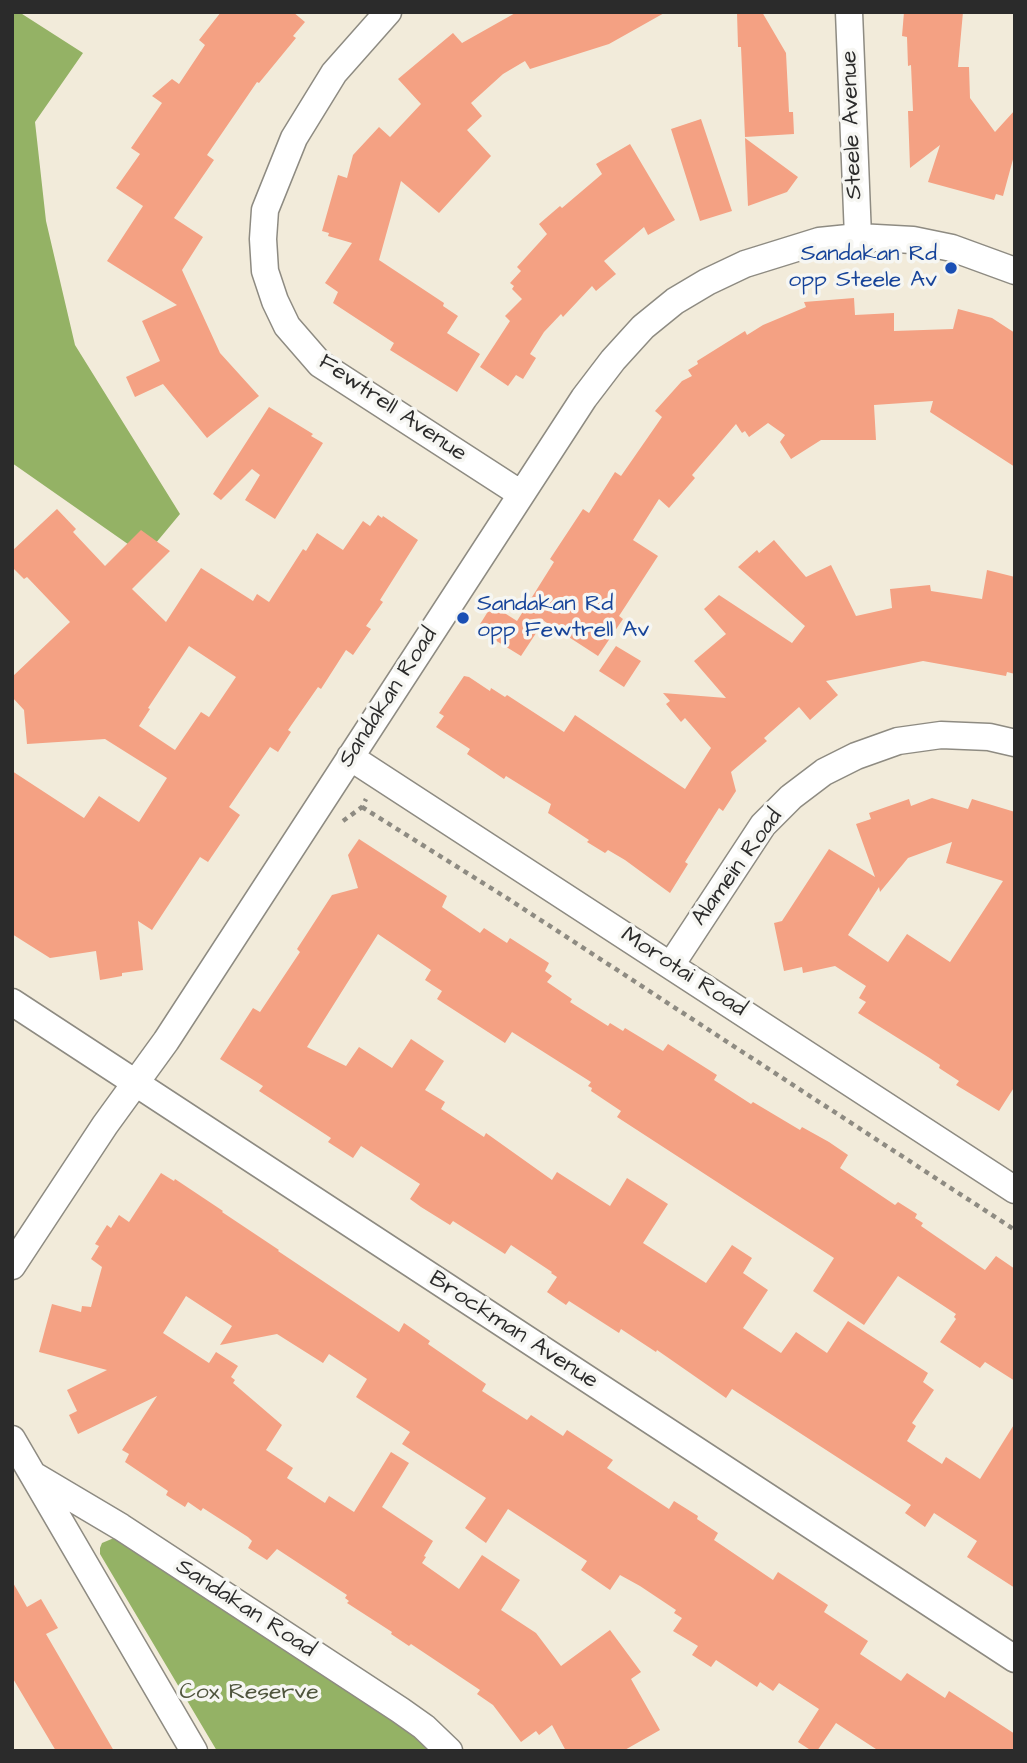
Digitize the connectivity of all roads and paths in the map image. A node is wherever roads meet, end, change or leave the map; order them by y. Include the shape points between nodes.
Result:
1 (388, 12) edge
2 (849, 12) edge
3 (858, 237) junction
4 (1015, 271) edge
5 (521, 494) junction
6 (1015, 743) edge
7 (350, 757) junction
8 (362, 807) dead end
9 (671, 965) junction
10 (12, 1002) edge
11 (134, 1083) junction
12 (1015, 1190) edge
13 (1015, 1230) edge
14 (12, 1266) edge
15 (12, 1439) edge
16 (35, 1476) junction
17 (1015, 1659) edge
18 (194, 1751) edge
19 (449, 1751) edge

1 - 5 street, Fewtrell Avenue via 334,73 293,138 265,210 265,271 287,326 320,363
2 - 3 street, Steele Avenue
3 - 4 street, Sandakan Road via 952,248
3 - 5 street, Sandakan Road via 771,255 707,282 675,302 643,327 613,360
5 - 7 street, Sandakan Road
6 - 9 street, Alamein Road via 941,735 898,741 824,772 763,825
7 - 9 street, Morotai Road
7 - 11 street, Sandakan Road
8 - 13 path
9 - 12 street, Morotai Road
10 - 11 street, Brockman Avenue
11 - 14 street, Sandakan Road
11 - 17 street, Brockman Avenue
15 - 16 street, Sandakan Road
16 - 18 street, Sandakan Road
16 - 19 street, Sandakan Road via 400,1710

